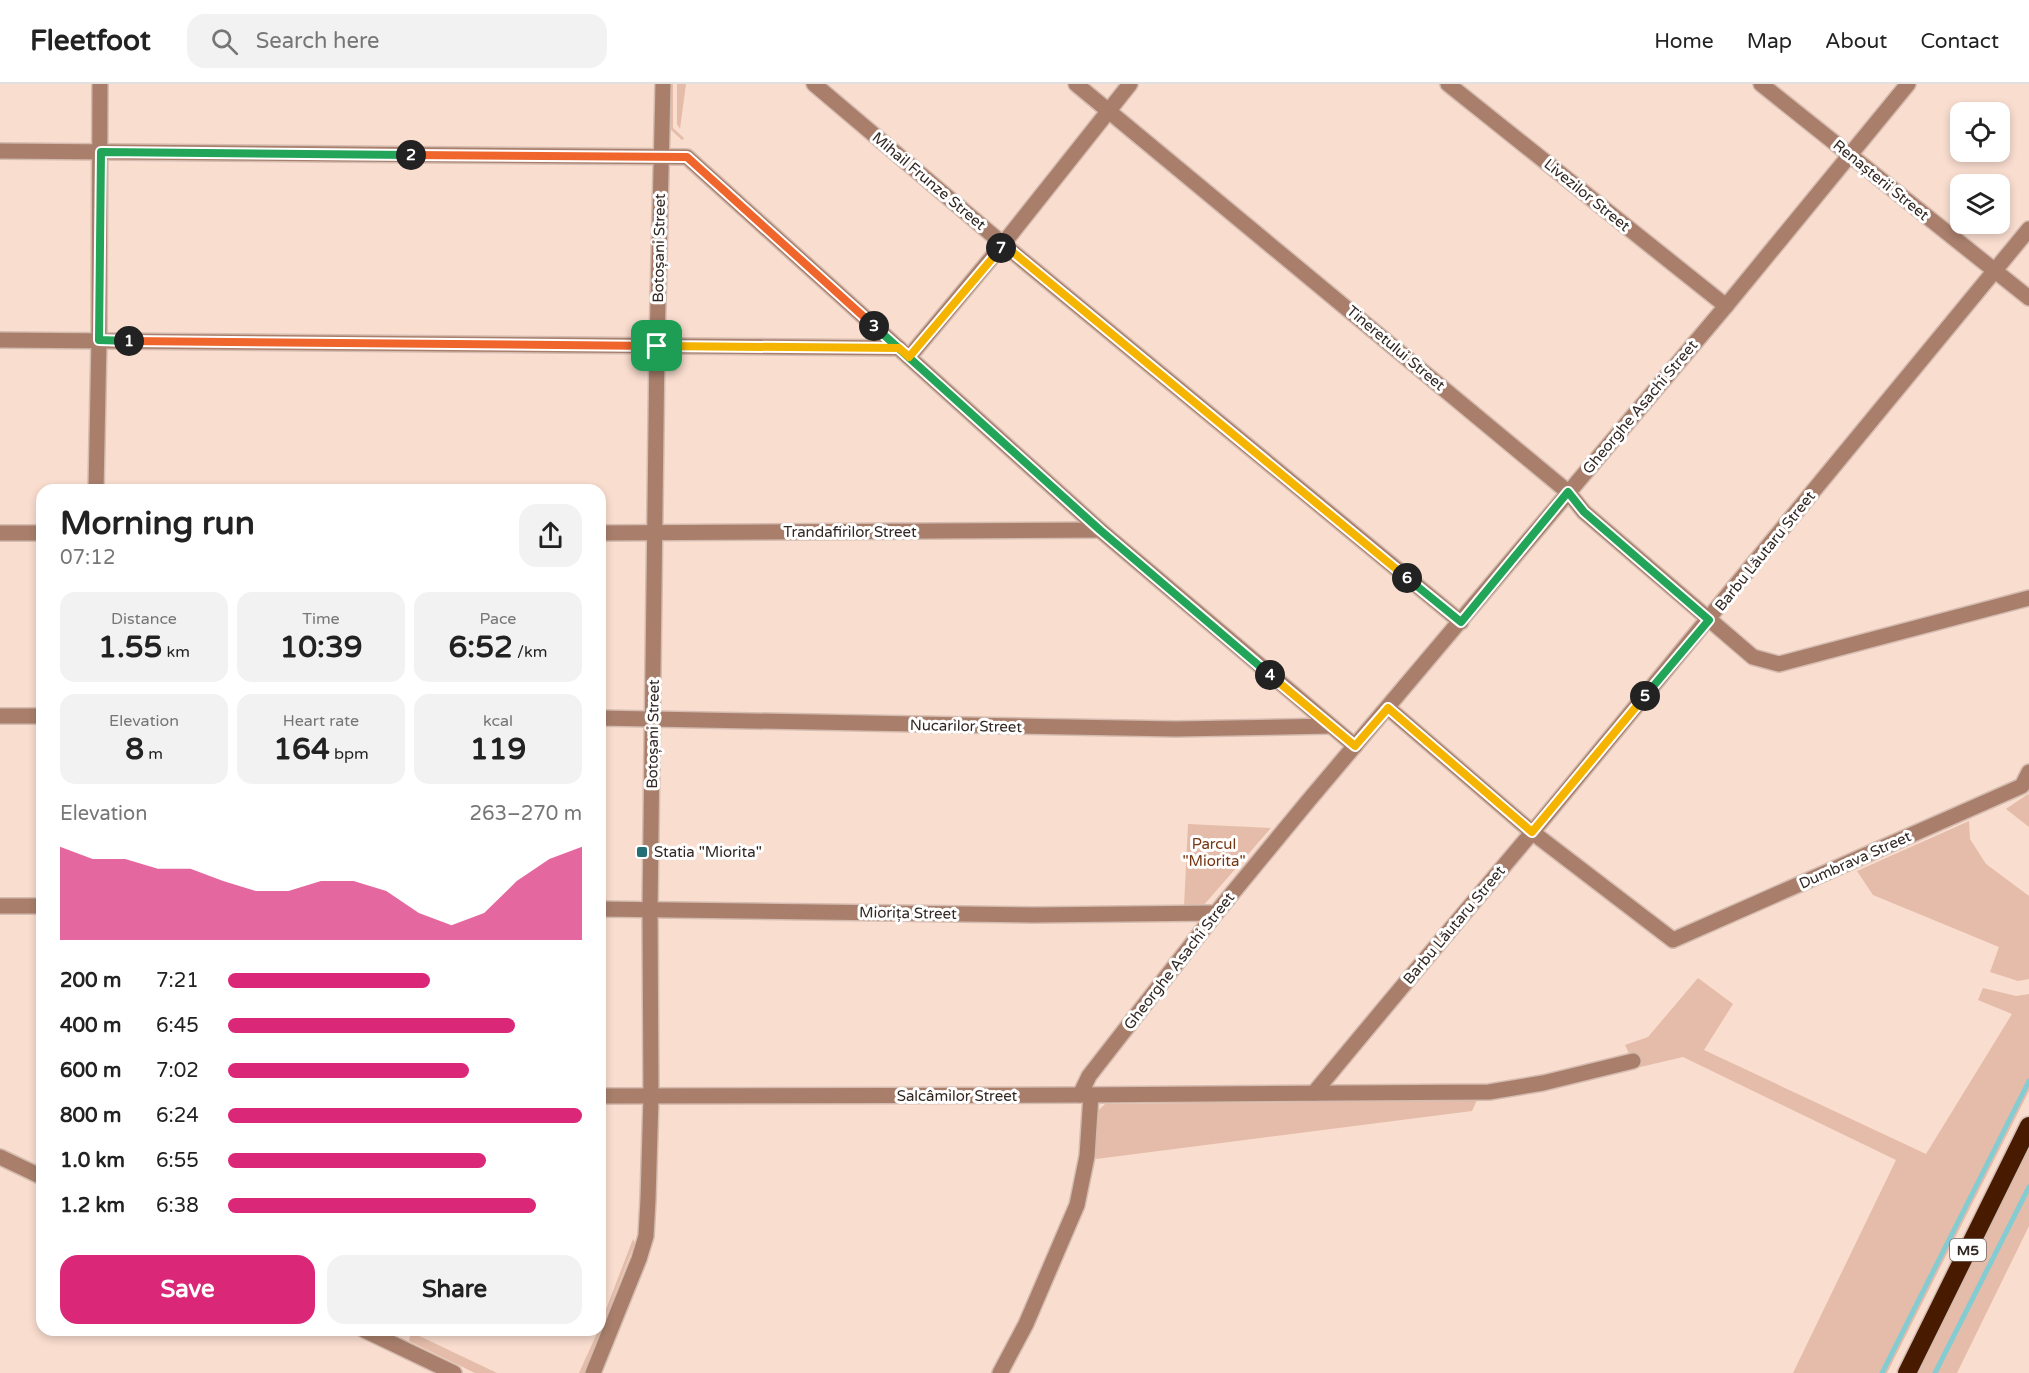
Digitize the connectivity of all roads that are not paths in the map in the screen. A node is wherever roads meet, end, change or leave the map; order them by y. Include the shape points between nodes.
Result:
1 (100, 84) edge
2 (663, 84) edge
3 (814, 84) edge
4 (1076, 84) edge
5 (1130, 84) edge
6 (1448, 84) edge
7 (1761, 84) edge
8 (1908, 84) edge
9 (1110, 111) junction
10 (0, 152) edge
11 (101, 152) junction
12 (1849, 155) junction
13 (661, 157) junction
14 (2029, 229) edge
15 (1003, 244) junction
16 (1995, 271) junction
17 (2029, 298) edge
18 (1726, 306) junction
19 (0, 340) edge
20 (99, 340) junction
21 (657, 346) junction
22 (904, 352) junction
23 (96, 484) edge
24 (1568, 492) junction
25 (1100, 530) junction
26 (0, 533) edge
27 (36, 533) edge
28 (606, 533) edge
29 (656, 534) junction
30 (2029, 598) edge
31 (1709, 620) junction
32 (1461, 622) junction
33 (1388, 708) junction
34 (0, 716) edge
35 (36, 716) edge
36 (606, 718) edge
37 (653, 720) junction
38 (1331, 726) junction
39 (1355, 746) junction
40 (2029, 772) edge
41 (1532, 832) junction
42 (0, 906) edge
43 (36, 906) edge
44 (606, 909) edge
45 (650, 910) junction
46 (1215, 913) junction
47 (1633, 1061) dead end
48 (1314, 1093) junction
49 (1086, 1095) junction
50 (606, 1096) edge
51 (651, 1097) junction
52 (2029, 1126) edge
53 (0, 1157) edge
54 (36, 1174) edge
55 (376, 1336) edge
56 (453, 1373) edge
57 (593, 1373) edge
58 (1000, 1373) edge
59 (1907, 1373) edge

1 - 11 street
2 - 13 street, Botoșani Street
3 - 15 street, Mihail Frunze Street
4 - 9 street, Tineretului Street
5 - 9 street
6 - 18 street, Livezilor Street
7 - 12 street, Renașterii Street
8 - 12 street, Gheorghe Asachi Street
9 - 15 street
9 - 24 street, Tineretului Street
10 - 11 street
11 - 13 street
11 - 20 street
12 - 16 street, Renașterii Street
12 - 18 street, Gheorghe Asachi Street
13 - 21 street, Botoșani Street
13 - 22 street via 687,157
14 - 16 street, Barbu Lăutaru Street
15 - 22 street
15 - 32 street, Mihail Frunze Street
16 - 17 street, Renașterii Street
16 - 31 street, Barbu Lăutaru Street
18 - 24 street, Gheorghe Asachi Street
19 - 20 street
20 - 21 street
20 - 23 street
21 - 22 street
21 - 29 street, Botoșani Street
22 - 25 street
24 - 31 street, Tineretului Street via 1584,512
24 - 32 street, Gheorghe Asachi Street
25 - 29 street, Trandafirilor Street
25 - 38 street
26 - 27 street
28 - 29 street, Trandafirilor Street
29 - 37 street, Botoșani Street
30 - 31 street via 1779,664 1753,657
31 - 41 street, Barbu Lăutaru Street
32 - 33 street, Gheorghe Asachi Street
33 - 39 street, Gheorghe Asachi Street
33 - 41 street
34 - 35 street
36 - 37 street, Nucarilor Street
37 - 38 street, Nucarilor Street via 1176,729
37 - 45 street, Botoșani Street
38 - 39 street
39 - 46 street, Gheorghe Asachi Street
40 - 41 street, Dumbrava Street via 2022,786 1673,939
41 - 48 street, Barbu Lăutaru Street
42 - 43 street
44 - 45 street, Miorița Street
45 - 46 street, Miorița Street
45 - 51 street, Botoșani Street
46 - 49 street, Gheorghe Asachi Street via 1089,1076
47 - 48 street, Salcâmilor Street via 1489,1092
48 - 49 street, Salcâmilor Street
49 - 51 street, Salcâmilor Street
49 - 58 street via 1087,1156 1077,1205 1026,1324
50 - 51 street, Salcâmilor Street
51 - 57 street, Botoșani Street via 646,1236
52 - 59 highway, M5
53 - 54 street
55 - 56 street

